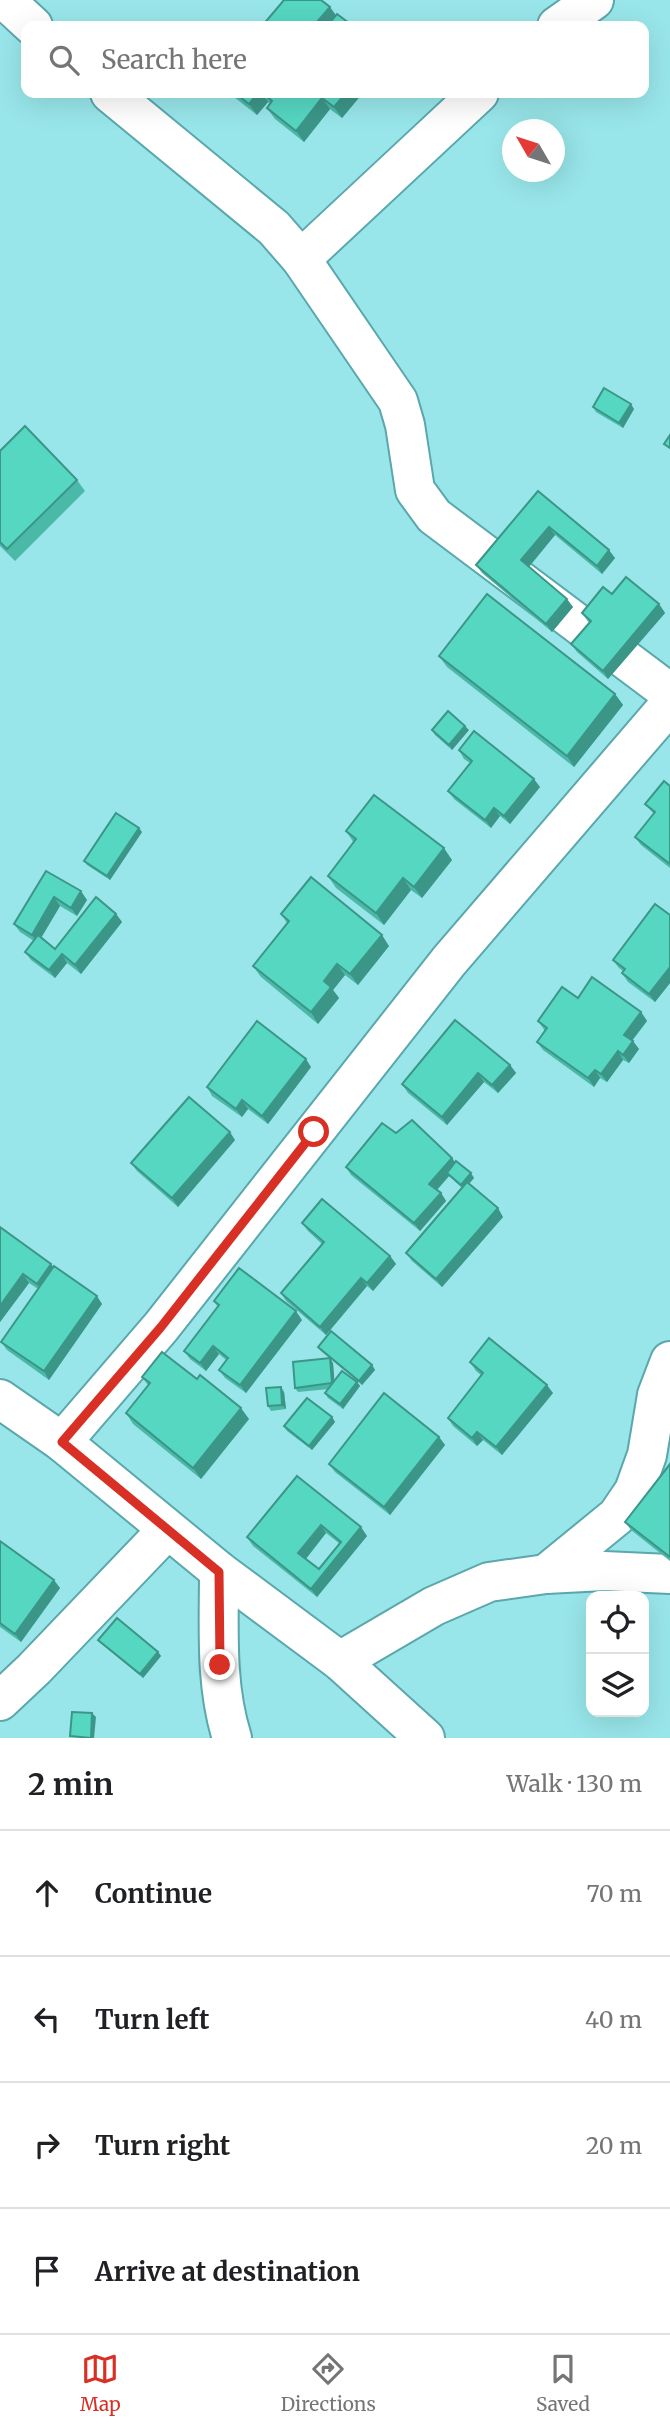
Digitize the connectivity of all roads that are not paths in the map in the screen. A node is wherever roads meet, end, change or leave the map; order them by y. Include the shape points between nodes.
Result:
1 (594, 0) edge
2 (564, 21) edge
3 (116, 98) edge
4 (474, 98) edge
5 (301, 259) junction
6 (670, 693) edge
7 (670, 704) edge
8 (670, 1362) edge
9 (0, 1399) edge
10 (62, 1442) junction
11 (167, 1530) junction
12 (219, 1572) junction
13 (546, 1574) junction
14 (670, 1574) edge
15 (340, 1661) junction
16 (0, 1701) edge
17 (232, 1738) edge
18 (425, 1738) edge

1 - 2 street
3 - 5 street via 274,228
4 - 5 street
5 - 6 street via 398,401 415,490 422,502 434,516
7 - 10 street via 449,961 161,1327
8 - 13 street via 657,1395 647,1455 634,1491 617,1516
9 - 10 street
10 - 11 street
11 - 12 street
11 - 16 street
12 - 15 street
12 - 17 street via 220,1665
13 - 14 street
13 - 15 street via 489,1582 434,1606
15 - 18 street

